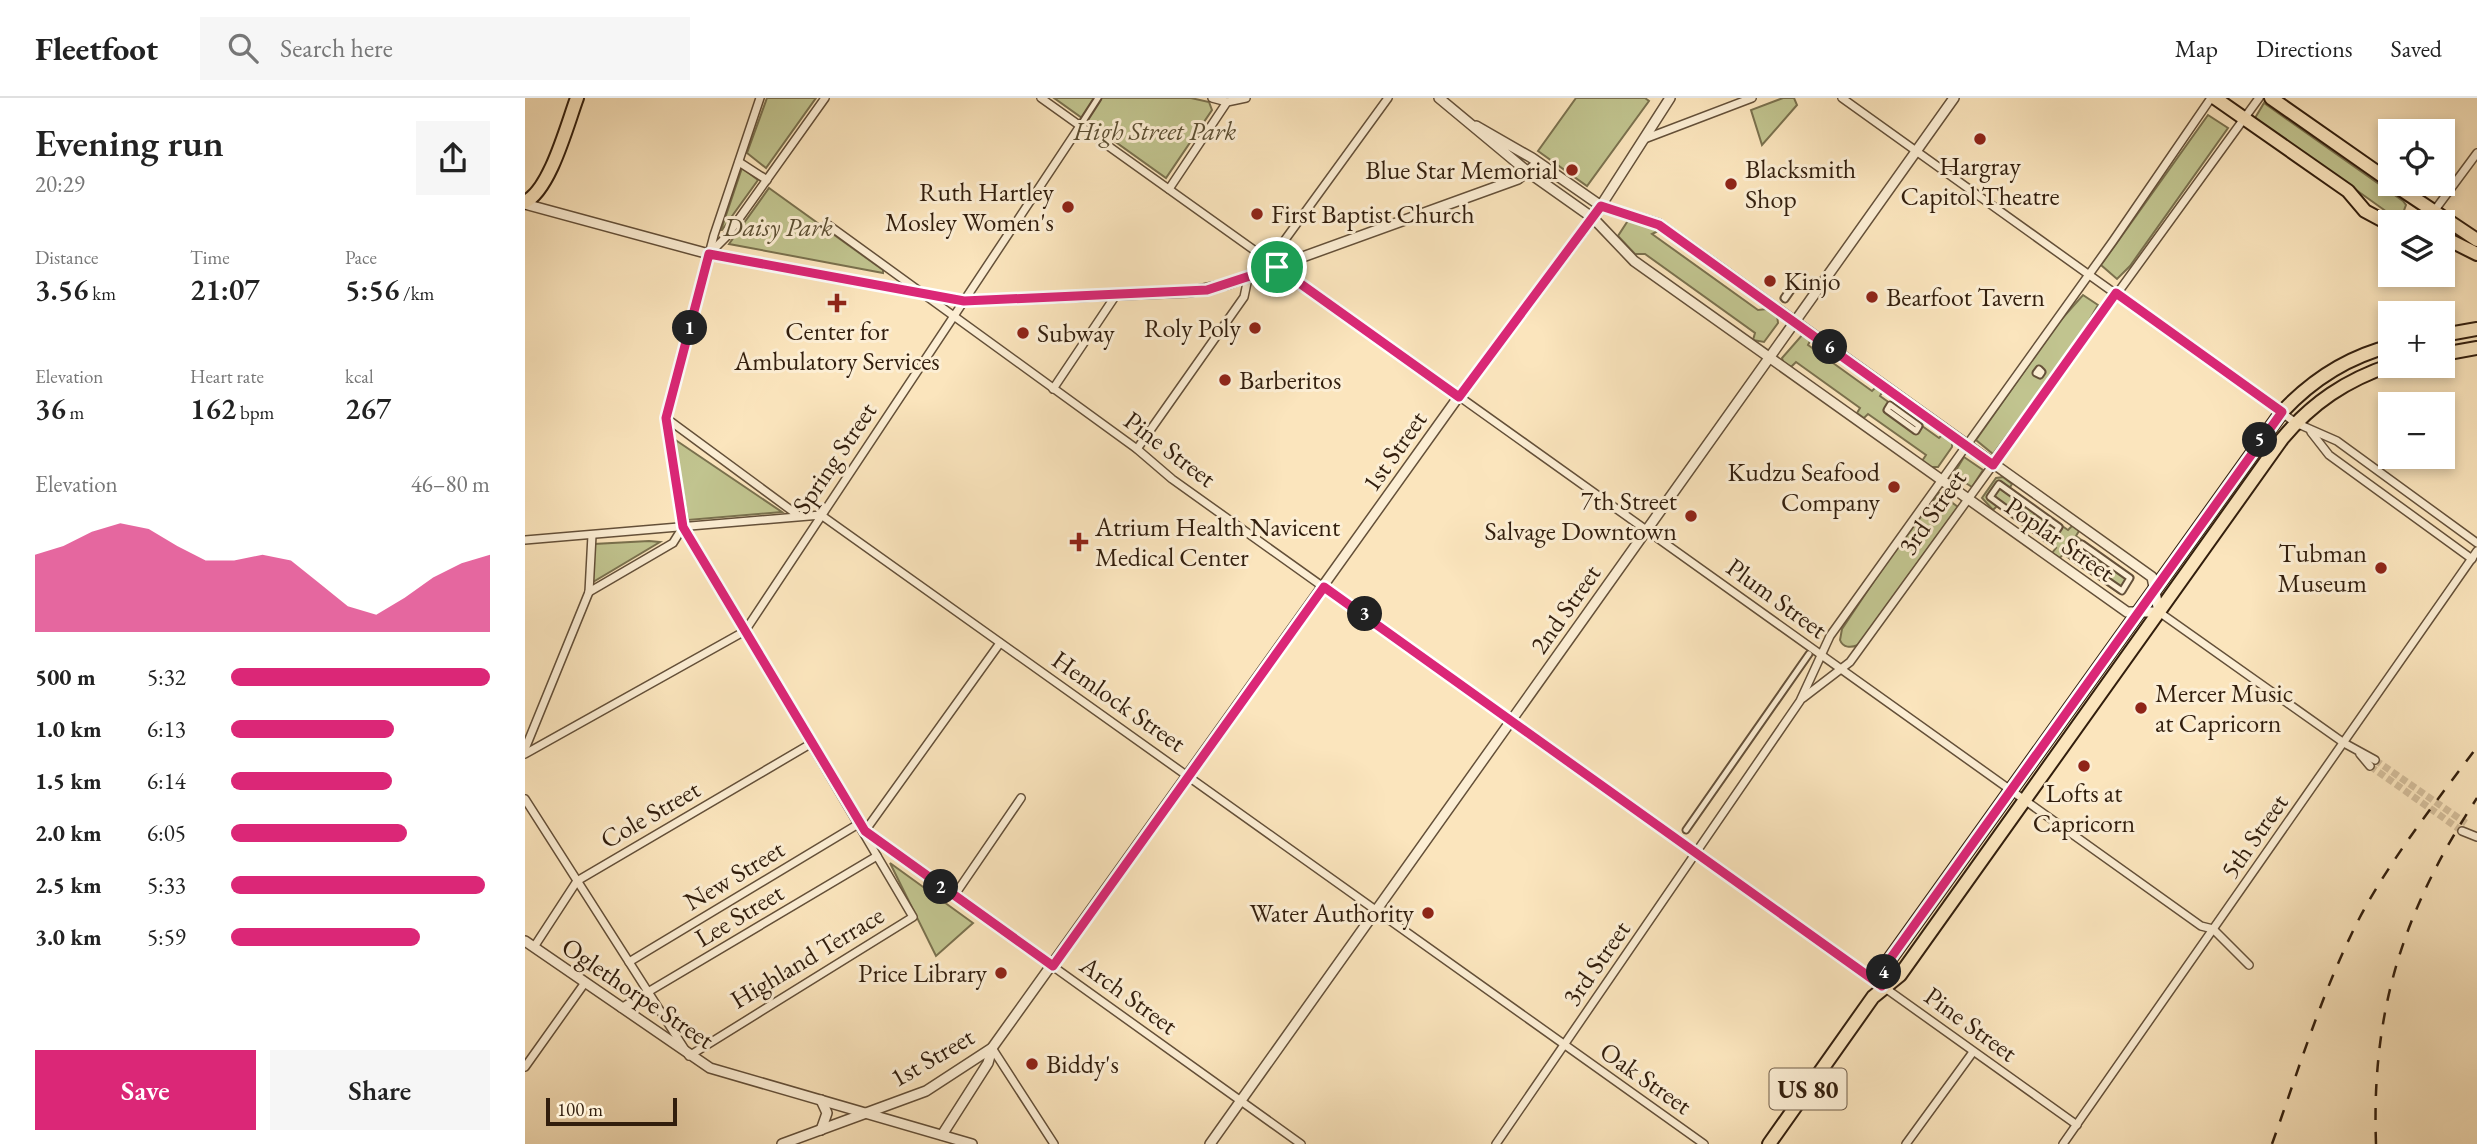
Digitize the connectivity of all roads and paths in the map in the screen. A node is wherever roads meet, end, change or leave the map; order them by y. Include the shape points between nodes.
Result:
1 (577, 98) edge
2 (760, 98) edge
3 (825, 98) edge
4 (1041, 98) edge
5 (1098, 98) edge
6 (1212, 98) edge
7 (1246, 98) edge
8 (1388, 98) edge
9 (1439, 98) edge
10 (1670, 98) edge
11 (1752, 98) edge
12 (1842, 98) edge
13 (1954, 98) edge
14 (2213, 98) edge
15 (2259, 98) edge
16 (2271, 98) edge
17 (1227, 102) junction
18 (2245, 119) junction
19 (1080, 126) junction
20 (1476, 126) junction
21 (1647, 138) junction
22 (1916, 153) junction
23 (2477, 153) edge
24 (739, 162) junction
25 (1538, 163) junction
26 (1528, 172) junction
27 (2378, 173) edge
28 (767, 180) junction
29 (1169, 189) junction
30 (2409, 196) edge
31 (526, 203) edge
32 (1601, 206) junction
33 (2436, 210) joint
34 (1593, 218) junction
35 (2378, 218) edge
36 (827, 224) dead end
37 (2455, 224) edge
38 (2477, 240) edge
39 (2455, 243) edge
40 (709, 254) junction
41 (2477, 254) edge
42 (1277, 267) junction
43 (2088, 273) junction
44 (1248, 278) junction
45 (921, 293) junction
46 (2116, 293) junction
47 (1116, 295) junction
48 (964, 301) junction
49 (953, 318) junction
50 (1793, 321) junction
51 (2477, 329) edge
52 (2455, 333) edge
53 (2477, 348) edge
54 (2378, 349) edge
55 (2455, 352) edge
56 (1768, 357) junction
57 (2378, 371) edge
58 (1053, 389) junction
59 (1459, 397) junction
60 (2282, 412) junction
61 (666, 418) junction
62 (2296, 423) junction
63 (1916, 431) joint
64 (2311, 432) junction
65 (1966, 446) junction
66 (1137, 449) junction
67 (1993, 465) junction
68 (1943, 480) junction
69 (1969, 498) junction
70 (821, 515) junction
71 (800, 517) junction
72 (2453, 522) junction
73 (683, 527) junction
74 (2059, 527) joint
75 (1647, 530) junction
76 (591, 535) junction
77 (2441, 537) junction
78 (525, 540) edge
79 (2477, 543) edge
80 (2477, 551) edge
81 (2073, 557) joint
82 (2472, 559) junction
83 (1324, 587) junction
84 (2176, 587) junction
85 (2155, 588) junction
86 (589, 592) junction
87 (2159, 612) junction
88 (2138, 613) junction
89 (745, 631) junction
90 (1000, 643) junction
91 (1809, 654) dead end
92 (1821, 654) junction
93 (1841, 669) junction
94 (1800, 701) junction
95 (1511, 720) junction
96 (812, 743) junction
97 (2344, 743) junction
98 (525, 752) edge
99 (2373, 763) tunnel mouth
100 (1189, 776) junction
101 (2010, 790) junction
102 (1021, 798) dead end
103 (525, 799) edge
104 (2026, 800) junction
105 (860, 823) junction
106 (2464, 827) tunnel mouth
107 (1686, 830) dead end
108 (865, 831) junction
109 (2475, 836) edge
110 (1697, 853) junction
111 (877, 856) junction
112 (577, 881) junction
113 (954, 896) junction
114 (1375, 911) junction
115 (2213, 929) junction
116 (525, 941) edge
117 (534, 947) junction
118 (629, 962) junction
119 (2249, 965) dead end
120 (1053, 966) junction
121 (584, 984) junction
122 (1882, 986) junction
123 (649, 993) junction
124 (621, 1008) junction
125 (1563, 1045) junction
126 (992, 1048) junction
127 (1973, 1052) junction
128 (689, 1056) junction
129 (525, 1067) edge
130 (1240, 1099) junction
131 (821, 1100) junction
132 (869, 1114) junction
133 (2077, 1125) junction
134 (821, 1130) junction
135 (942, 1135) junction
136 (782, 1144) edge
137 (972, 1144) edge
138 (1054, 1144) edge
139 (1210, 1144) edge
140 (1301, 1144) edge
141 (1496, 1144) edge
142 (1704, 1144) edge
143 (1769, 1144) edge
144 (1906, 1144) edge
145 (2063, 1144) edge

1 - 31 main road via 549,172
2 - 24 street
3 - 28 street
4 - 19 street, Plum Street
5 - 19 street, Spring Street
6 - 17 street
7 - 17 street
8 - 42 street via 1279,248
9 - 20 street, Poplar Street
10 - 21 street, 1st Street
11 - 21 street
12 - 22 street
13 - 22 street, 2nd Street
14 - 18 main road
14 - 43 street, 3rd Street
15 - 18 street, 3rd Street
16 - 27 main road
17 - 29 street
18 - 35 main road via 2348,191
18 - 46 street, 3rd Street
19 - 29 street, Plum Street
19 - 48 street, Spring Street
20 - 25 street, Poplar Street
20 - 26 street, Poplar Street
21 - 32 street, 1st Street
22 - 43 street
22 - 50 street, 2nd Street
23 - 33 street
24 - 28 street
24 - 40 street
25 - 26 street
25 - 32 street, Poplar Street
26 - 34 street, Poplar Street
26 - 42 street
28 - 40 street
29 - 42 street, Plum Street
30 - 33 main road
31 - 40 street
32 - 34 street, 1st Street
32 - 50 street, Poplar Street via 1659,225
34 - 56 street, Poplar Street via 1634,261
34 - 59 street, 1st Street
36 - 45 street
37 - 38 main road
39 - 41 main road
40 - 45 street
40 - 61 street
42 - 44 street
42 - 59 street, Plum Street
43 - 46 street
43 - 65 street, 3rd Street
44 - 47 street via 1207,290
44 - 66 street via 1244,297
45 - 48 street
45 - 49 street, Pine Street
46 - 60 street
46 - 67 street, 3rd Street
47 - 48 street
47 - 58 street
48 - 49 street, Spring Street
49 - 58 street, Pine Street
49 - 70 street, Spring Street
50 - 56 street, 2nd Street
50 - 65 street, Poplar Street
51 - 52 main road
53 - 55 main road
54 - 60 main road, US 80 via 2327,372
56 - 68 street, Poplar Street
56 - 75 street, 2nd Street
57 - 62 main road, US 80 via 2335,390
58 - 66 street, Pine Street
59 - 75 street, Plum Street
59 - 83 street, 1st Street
60 - 62 street
60 - 85 main road, US 80
61 - 71 street
61 - 73 street
62 - 64 street
62 - 84 main road, US 80
63 - 63 street via 1919,426 1890,405 1887,410
64 - 72 street via 2337,441
64 - 77 street via 2329,455
65 - 67 street, Poplar Street
65 - 68 street, 3rd Street
66 - 83 street, Pine Street
67 - 69 street, 3rd Street
67 - 85 street, Poplar Street via 2152,577
68 - 69 street, Poplar Street
68 - 92 street, 3rd Street
69 - 88 street, Poplar Street via 2127,612
69 - 93 street, 3rd Street
70 - 71 street
70 - 89 street, Spring Street
70 - 90 street, Hemlock Street
71 - 73 street
72 - 77 street via 2452,533
72 - 79 street
73 - 76 street
73 - 86 street via 673,544
73 - 89 street
74 - 74 street via 1999,484 1990,498 2050,541
75 - 92 street, Plum Street
75 - 95 street, 2nd Street
76 - 78 street
76 - 86 street
77 - 82 street
80 - 82 street, 5th Street
81 - 81 street via 2082,544 2130,579 2121,591
82 - 97 street, 5th Street
83 - 95 street, Pine Street
83 - 100 street, 1st Street
84 - 85 street
84 - 87 main road, US 80
85 - 87 street
85 - 88 main road, US 80
86 - 98 street
87 - 88 street, Poplar Street
87 - 97 street
87 - 104 main road, US 80
88 - 101 main road, US 80
89 - 96 street
89 - 98 street, Spring Street
90 - 100 street, Hemlock Street
90 - 108 street
91 - 107 street
92 - 93 street, Plum Street
92 - 94 street, 3rd Street
93 - 94 street, 3rd Street
93 - 101 street, Plum Street
94 - 110 street, 3rd Street
95 - 110 street, Pine Street
95 - 114 street, 2nd Street
96 - 105 street
96 - 112 street, Cole Street
97 - 99 street
97 - 115 street, 5th Street
100 - 114 street, Hemlock Street
100 - 120 street, 1st Street
101 - 104 street, Plum Street
101 - 122 main road, US 80 via 1885,966
102 - 113 street
103 - 112 street
104 - 115 street, Plum Street via 2201,926
104 - 122 main road, US 80 via 1900,975
105 - 108 street
105 - 118 street, New Street
106 - 109 street
108 - 111 street
108 - 113 street, Arch Street
110 - 122 street, Pine Street
110 - 125 street, 3rd Street
111 - 123 street, Lee Street
111 - 128 street, Highland Terrace via 913,917
112 - 117 street, Cole Street
112 - 118 street
113 - 120 street, Arch Street
114 - 125 street, Hemlock Street
114 - 130 street, 2nd Street
115 - 119 street, Plum Street
115 - 133 street, 5th Street
116 - 117 street, Oglethorpe Street
117 - 121 street, Oglethorpe Street
118 - 123 street
120 - 126 street, 1st Street
120 - 130 street, Arch Street
121 - 124 street, Oglethorpe Street
121 - 129 street
122 - 127 street, Pine Street
122 - 143 main road, US 80
123 - 124 street, Lee Street
123 - 128 street
124 - 128 street, Oglethorpe Street
125 - 141 street, 3rd Street
125 - 142 street, Oak Street
126 - 132 street, 1st Street via 926,1091
126 - 135 street via 988,1063
126 - 138 street
127 - 133 street, Pine Street
127 - 144 street
128 - 131 street, Oglethorpe Street via 710,1068
130 - 139 street, 2nd Street
130 - 140 street, Arch Street
131 - 132 street, Oglethorpe Street
131 - 134 street via 827,1113
132 - 134 street, 1st Street
132 - 135 street, Oglethorpe Street
133 - 145 street, 5th Street
134 - 136 street, 1st Street
135 - 137 street, Oglethorpe Street

